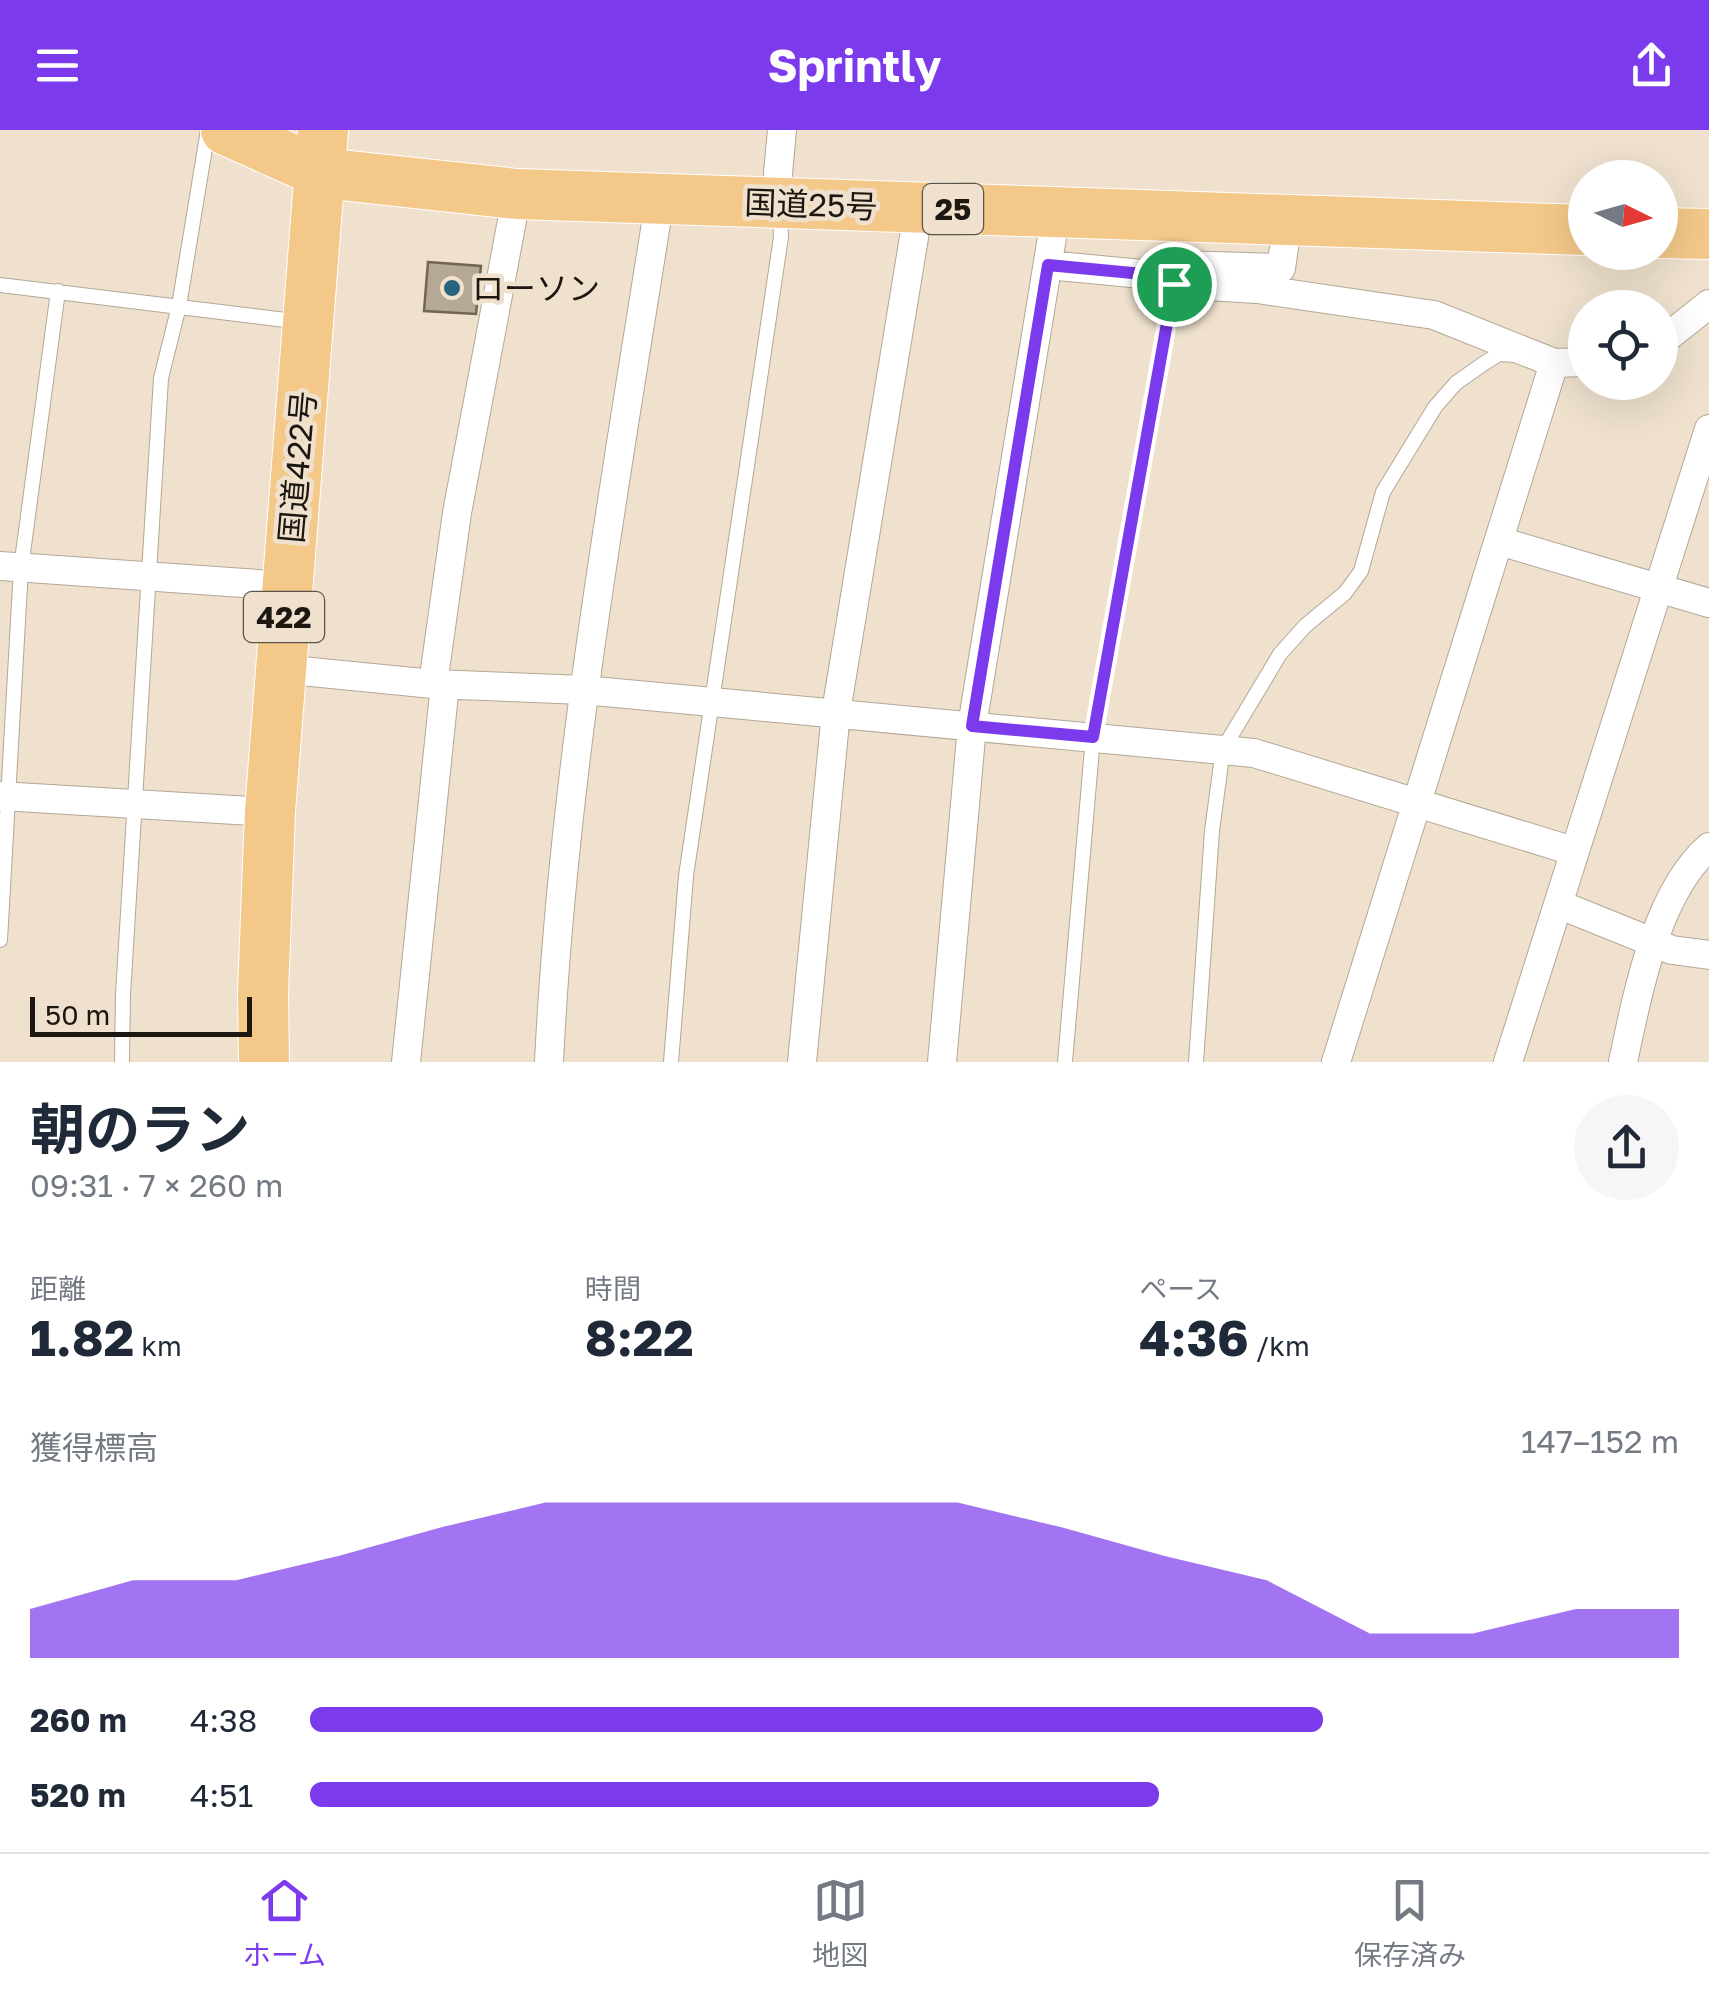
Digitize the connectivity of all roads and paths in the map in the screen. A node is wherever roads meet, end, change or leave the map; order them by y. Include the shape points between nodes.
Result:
1 (208, 130) edge
2 (226, 130) edge
3 (782, 130) edge
4 (322, 151) edge
5 (517, 194) junction
6 (660, 198) junction
7 (780, 202) junction
8 (919, 208) junction
9 (1056, 213) junction
10 (1288, 220) junction
11 (1568, 229) edge
12 (1678, 233) edge
13 (1709, 234) edge
14 (1048, 265) junction
15 (1174, 284) junction
16 (0, 285) edge
17 (58, 292) junction
18 (1709, 304) edge
19 (179, 306) junction
20 (309, 323) junction
21 (1678, 329) edge
22 (1547, 360) junction
23 (1568, 361) edge
24 (1709, 429) edge
25 (1499, 541) junction
26 (11, 567) edge
27 (147, 577) junction
28 (286, 586) junction
29 (1657, 588) junction
30 (1709, 603) edge
31 (281, 669) junction
32 (439, 684) junction
33 (584, 690) junction
34 (710, 702) junction
35 (836, 712) junction
36 (972, 726) junction
37 (1093, 737) junction
38 (1223, 749) junction
39 (5, 796) edge
40 (1417, 803) junction
41 (134, 805) junction
42 (270, 812) junction
43 (1709, 847) edge
44 (1573, 851) junction
45 (1558, 904) junction
46 (0, 940) edge
47 (1655, 943) junction
48 (1709, 954) edge
49 (122, 1062) edge
50 (264, 1062) edge
51 (406, 1062) edge
52 (549, 1062) edge
53 (670, 1062) edge
54 (802, 1062) edge
55 (942, 1062) edge
56 (1065, 1062) edge
57 (1196, 1062) edge
58 (1336, 1062) edge
59 (1508, 1062) edge
60 (1623, 1062) edge

1 - 19 lane
2 - 4 highway, 国道25号
3 - 7 street
4 - 5 highway, 国道25号 / 25
4 - 20 highway, 国道422号 / 422
5 - 6 highway, 国道25号 / 25
5 - 32 street via 457,513
6 - 7 highway, 国道25号 / 25
6 - 33 street
7 - 8 highway, 国道25号 / 25
7 - 34 lane via 781,237
8 - 9 highway, 国道25号 / 25
8 - 35 street
9 - 10 highway, 国道25号 / 25
9 - 14 street
10 - 11 highway, 国道25号 / 25
10 - 15 street via 1281,268 1178,265
12 - 13 highway
14 - 15 street via 1164,276
14 - 36 street
15 - 22 street via 1434,315
15 - 37 lane
16 - 17 lane
17 - 19 lane
17 - 26 lane
18 - 21 street
19 - 20 lane
19 - 27 lane via 161,378
20 - 28 highway, 国道422号 / 422
22 - 23 street
22 - 25 street
22 - 38 lane via 1499,354 1435,407 1383,492 1360,572 1280,654
24 - 29 street
25 - 29 street
25 - 40 street
26 - 27 street
26 - 39 lane
27 - 28 street
27 - 41 lane
28 - 31 highway, 国道422号 / 422
29 - 30 street
29 - 44 street
31 - 32 street
31 - 42 highway, 国道422号 / 422
32 - 33 street
32 - 51 street
33 - 34 street
33 - 52 street via 561,874
34 - 35 street
34 - 53 lane
35 - 36 street
35 - 54 street
36 - 37 street
36 - 55 street
37 - 38 street
37 - 56 lane
38 - 40 street
38 - 57 lane
39 - 41 street
39 - 46 lane
40 - 44 street
40 - 58 street
41 - 42 street
41 - 49 lane
42 - 50 highway, 国道422号 / 422
43 - 47 street via 1671,896
44 - 45 street
45 - 47 street
45 - 59 street
47 - 48 street
47 - 60 street

